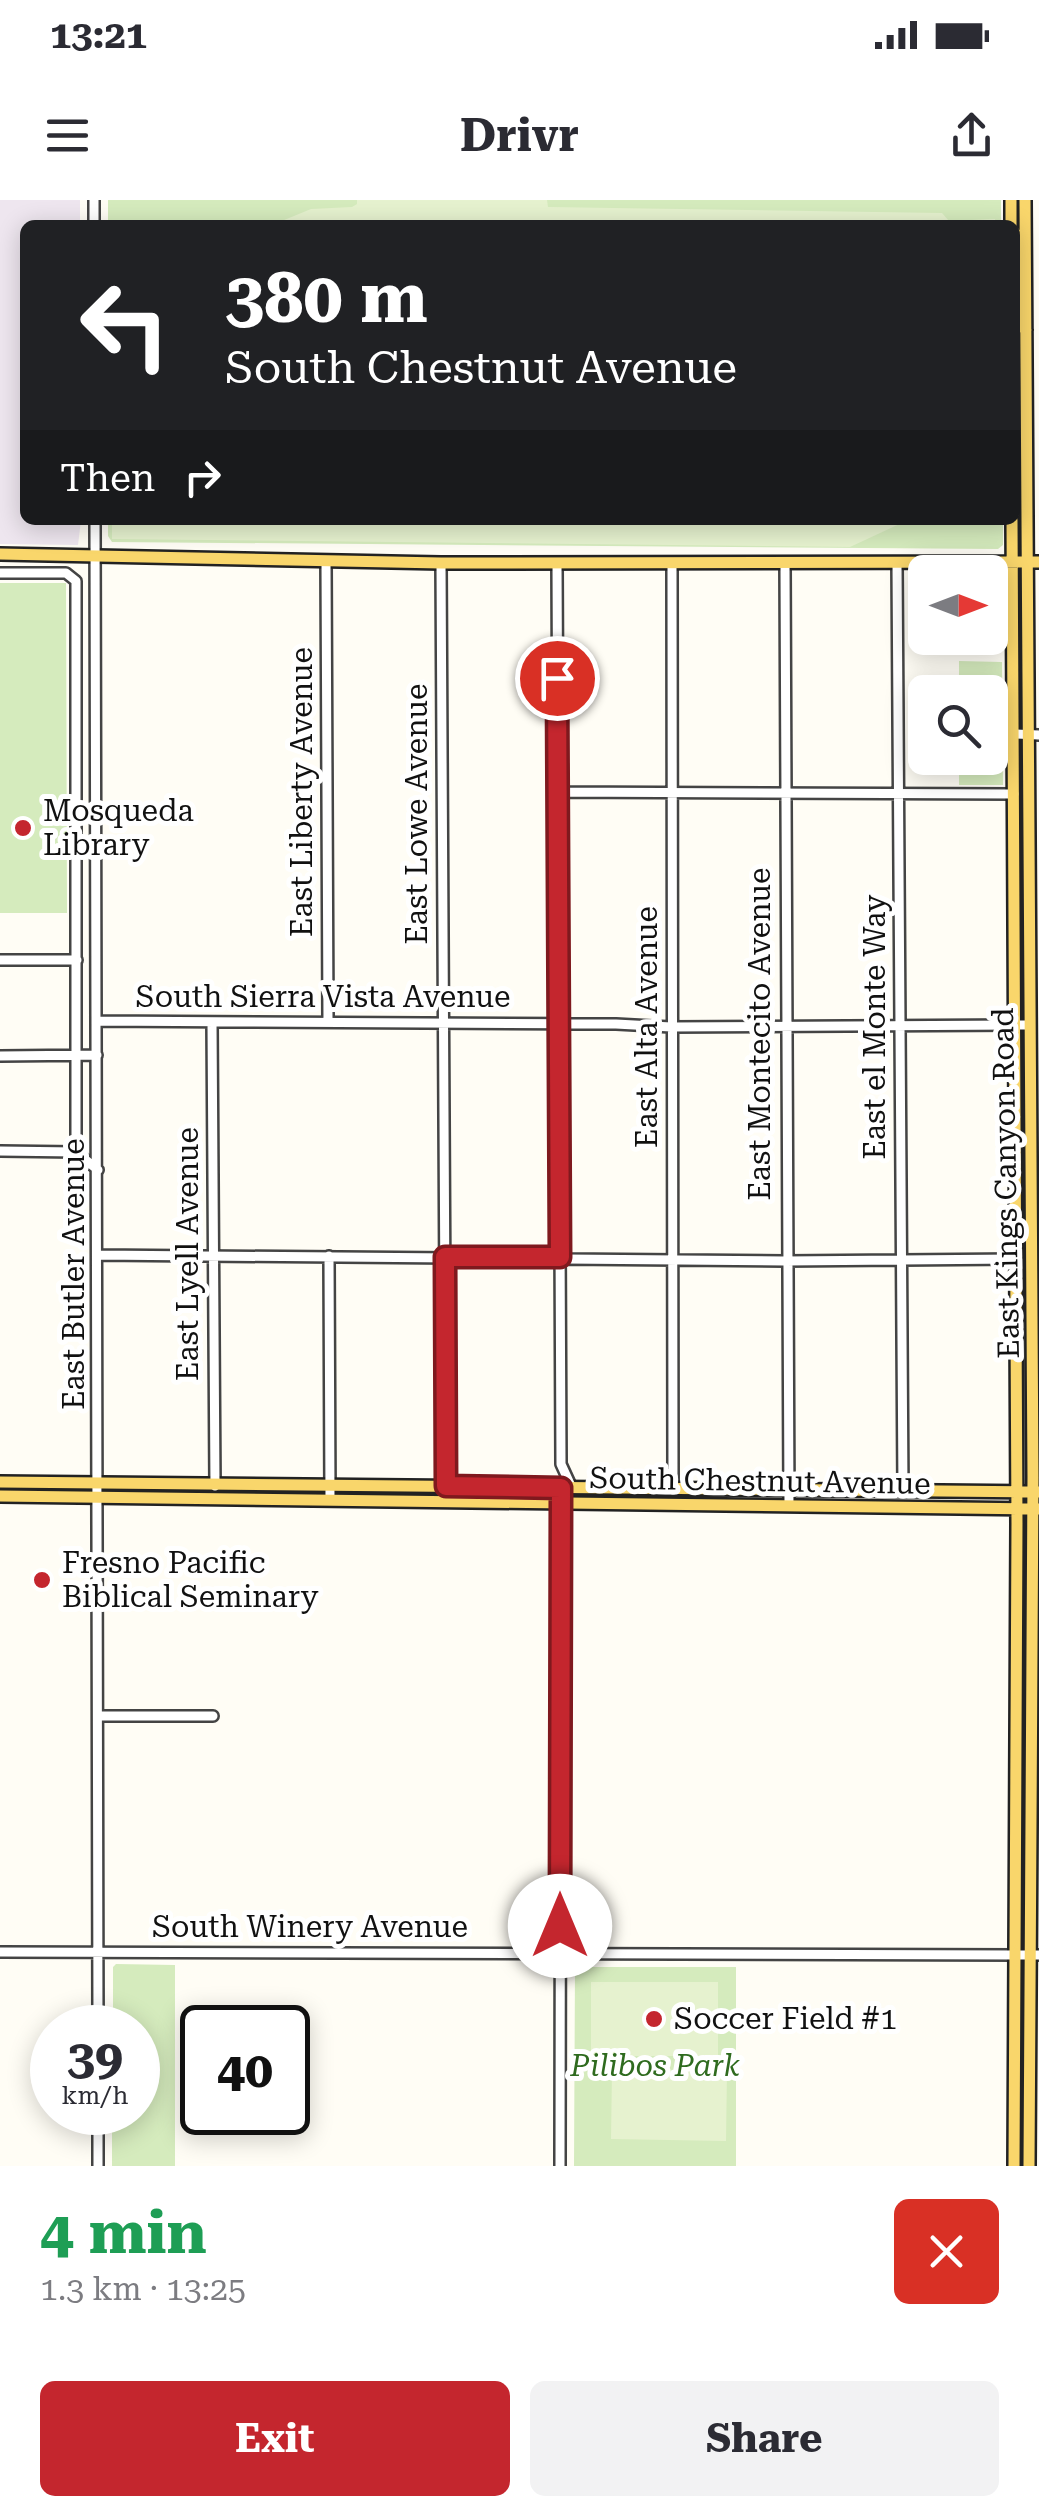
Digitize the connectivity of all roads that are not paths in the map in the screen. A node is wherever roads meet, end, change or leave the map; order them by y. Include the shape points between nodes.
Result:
1 (1025, 201) edge
2 (1027, 331) edge
3 (95, 525) edge
4 (1012, 525) edge
5 (0, 554) edge
6 (95, 554) junction
7 (326, 562) junction
8 (1012, 562) junction
9 (1033, 562) edge
10 (441, 563) junction
11 (557, 564) junction
12 (672, 564) junction
13 (785, 564) junction
14 (898, 564) junction
15 (0, 572) edge
16 (1027, 734) edge
17 (557, 792) junction
18 (673, 793) junction
19 (784, 794) junction
20 (1014, 794) junction
21 (898, 796) junction
22 (77, 814) junction
23 (96, 814) junction
24 (1014, 853) junction
25 (1034, 854) edge
26 (0, 960) edge
27 (77, 960) junction
28 (1015, 968) junction
29 (1034, 968) edge
30 (97, 1021) junction
31 (212, 1022) junction
32 (328, 1022) junction
33 (560, 1024) junction
34 (443, 1025) junction
35 (1015, 1025) junction
36 (1029, 1025) junction
37 (788, 1026) junction
38 (901, 1026) junction
39 (671, 1028) junction
40 (78, 1055) junction
41 (97, 1055) junction
42 (0, 1056) edge
43 (1034, 1084) edge
44 (0, 1151) edge
45 (76, 1152) junction
46 (98, 1170) junction
47 (1028, 1201) edge
48 (98, 1255) junction
49 (213, 1255) junction
50 (328, 1256) junction
51 (445, 1257) junction
52 (560, 1257) junction
53 (901, 1259) junction
54 (1016, 1259) junction
55 (673, 1260) junction
56 (785, 1261) junction
57 (1016, 1334) junction
58 (1036, 1334) edge
59 (561, 1464) junction
60 (0, 1482) edge
61 (100, 1485) junction
62 (215, 1486) junction
63 (446, 1486) junction
64 (478, 1486) junction
65 (560, 1488) junction
66 (674, 1490) junction
67 (789, 1490) junction
68 (903, 1491) junction
69 (1017, 1492) junction
70 (1036, 1492) edge
71 (330, 1493) junction
72 (0, 1496) edge
73 (100, 1499) junction
74 (416, 1500) junction
75 (561, 1502) junction
76 (789, 1504) junction
77 (841, 1506) junction
78 (1017, 1508) junction
79 (1036, 1508) edge
80 (99, 1716) junction
81 (212, 1716) dead end
82 (1035, 1723) edge
83 (98, 1951) junction
84 (0, 1952) edge
85 (560, 1953) junction
86 (1016, 1955) junction
87 (1035, 1956) edge
88 (98, 2005) edge
89 (98, 2135) edge
90 (98, 2166) edge
91 (560, 2166) edge
92 (1014, 2166) edge
93 (1029, 2166) edge

1 - 2 main road, East Kings Canyon Road
2 - 9 main road, East Kings Canyon Road
3 - 6 street, East Butler Avenue
4 - 8 main road, East Kings Canyon Road
5 - 6 main road
6 - 7 main road
6 - 23 street, East Butler Avenue
7 - 10 main road
7 - 32 street, East Liberty Avenue
8 - 9 main road
8 - 14 main road
8 - 16 main road, East Kings Canyon Road
9 - 16 main road, East Kings Canyon Road
10 - 11 main road
10 - 34 street, East Lowe Avenue
11 - 12 main road
11 - 17 street
12 - 13 main road
12 - 18 street, East Alta Avenue
13 - 14 main road
13 - 19 street, East Montecito Avenue
14 - 21 street, East el Monte Way
15 - 22 street via 66,572 76,581
16 - 20 main road, East Kings Canyon Road
16 - 25 main road, East Kings Canyon Road
17 - 18 street
17 - 33 street
18 - 19 street
18 - 39 street, East Alta Avenue
19 - 21 street
19 - 37 street, East Montecito Avenue
20 - 21 street
20 - 24 main road, East Kings Canyon Road
21 - 38 street, East el Monte Way
22 - 23 street
22 - 27 street
23 - 30 street, East Butler Avenue
24 - 25 street
24 - 28 main road, East Kings Canyon Road
25 - 29 main road, East Kings Canyon Road
26 - 27 street
27 - 40 street
28 - 29 street
28 - 35 main road, East Kings Canyon Road
29 - 36 main road, East Kings Canyon Road
30 - 31 street, South Sierra Vista Avenue
30 - 41 street, East Butler Avenue
31 - 32 street, South Sierra Vista Avenue
31 - 49 street, East Lyell Avenue
32 - 34 street, South Sierra Vista Avenue
33 - 34 street, South Sierra Vista Avenue
33 - 39 street, South Sierra Vista Avenue
33 - 52 street
34 - 51 street, East Lowe Avenue
35 - 36 street, South Sierra Vista Avenue
35 - 38 street, South Sierra Vista Avenue
35 - 47 main road, East Kings Canyon Road
36 - 43 main road, East Kings Canyon Road
37 - 38 street, South Sierra Vista Avenue
37 - 39 street, South Sierra Vista Avenue
37 - 56 street, East Montecito Avenue
38 - 53 street, East el Monte Way
39 - 55 street, East Alta Avenue
40 - 41 street
40 - 42 street
40 - 45 street
41 - 46 street, East Butler Avenue
43 - 47 main road, East Kings Canyon Road
44 - 45 street
45 - 46 street
46 - 48 street, East Butler Avenue
47 - 54 main road, East Kings Canyon Road
47 - 58 main road, East Kings Canyon Road
48 - 49 street
48 - 61 street, East Butler Avenue
49 - 50 street
49 - 62 street, East Lyell Avenue
50 - 51 street
50 - 71 street
51 - 52 street
51 - 63 street, East Lowe Avenue
52 - 55 street
52 - 59 street
53 - 54 street
53 - 56 street
53 - 68 street, East el Monte Way
54 - 57 main road, East Kings Canyon Road
55 - 56 street
55 - 66 street, East Alta Avenue
56 - 67 street, East Montecito Avenue
57 - 58 street
57 - 69 main road, East Kings Canyon Road
58 - 70 main road, East Kings Canyon Road
59 - 65 street
59 - 65 street
60 - 61 main road, South Chestnut Avenue
61 - 62 main road, South Chestnut Avenue
61 - 73 street, East Butler Avenue
62 - 71 main road, South Chestnut Avenue
63 - 64 main road, South Chestnut Avenue
63 - 71 main road, South Chestnut Avenue
64 - 65 main road, South Chestnut Avenue
64 - 74 main road via 475,1493 423,1493
65 - 66 main road, South Chestnut Avenue
65 - 75 street
66 - 67 main road, South Chestnut Avenue
67 - 68 main road, South Chestnut Avenue
67 - 76 street, East Montecito Avenue
68 - 69 main road, South Chestnut Avenue
68 - 77 main road via 892,1498 850,1498
69 - 70 main road, South Chestnut Avenue
69 - 78 main road, East Kings Canyon Road
70 - 79 main road, East Kings Canyon Road
71 - 73 main road, South Chestnut Avenue
71 - 74 main road, South Chestnut Avenue
72 - 73 main road, South Chestnut Avenue
73 - 80 street, East Butler Avenue
74 - 75 main road, South Chestnut Avenue
75 - 76 main road, South Chestnut Avenue
75 - 85 street
76 - 77 main road, South Chestnut Avenue
77 - 78 main road, South Chestnut Avenue
78 - 79 main road, South Chestnut Avenue
78 - 86 main road, East Kings Canyon Road
79 - 82 main road, East Kings Canyon Road
80 - 81 street
80 - 83 street, East Butler Avenue
82 - 87 main road, East Kings Canyon Road
83 - 84 street, South Winery Avenue
83 - 85 street, South Winery Avenue
83 - 88 street, East Butler Avenue
85 - 86 street, South Winery Avenue
85 - 91 street
86 - 87 street, South Winery Avenue
86 - 92 main road, East Kings Canyon Road
87 - 93 main road, East Kings Canyon Road
89 - 90 street

